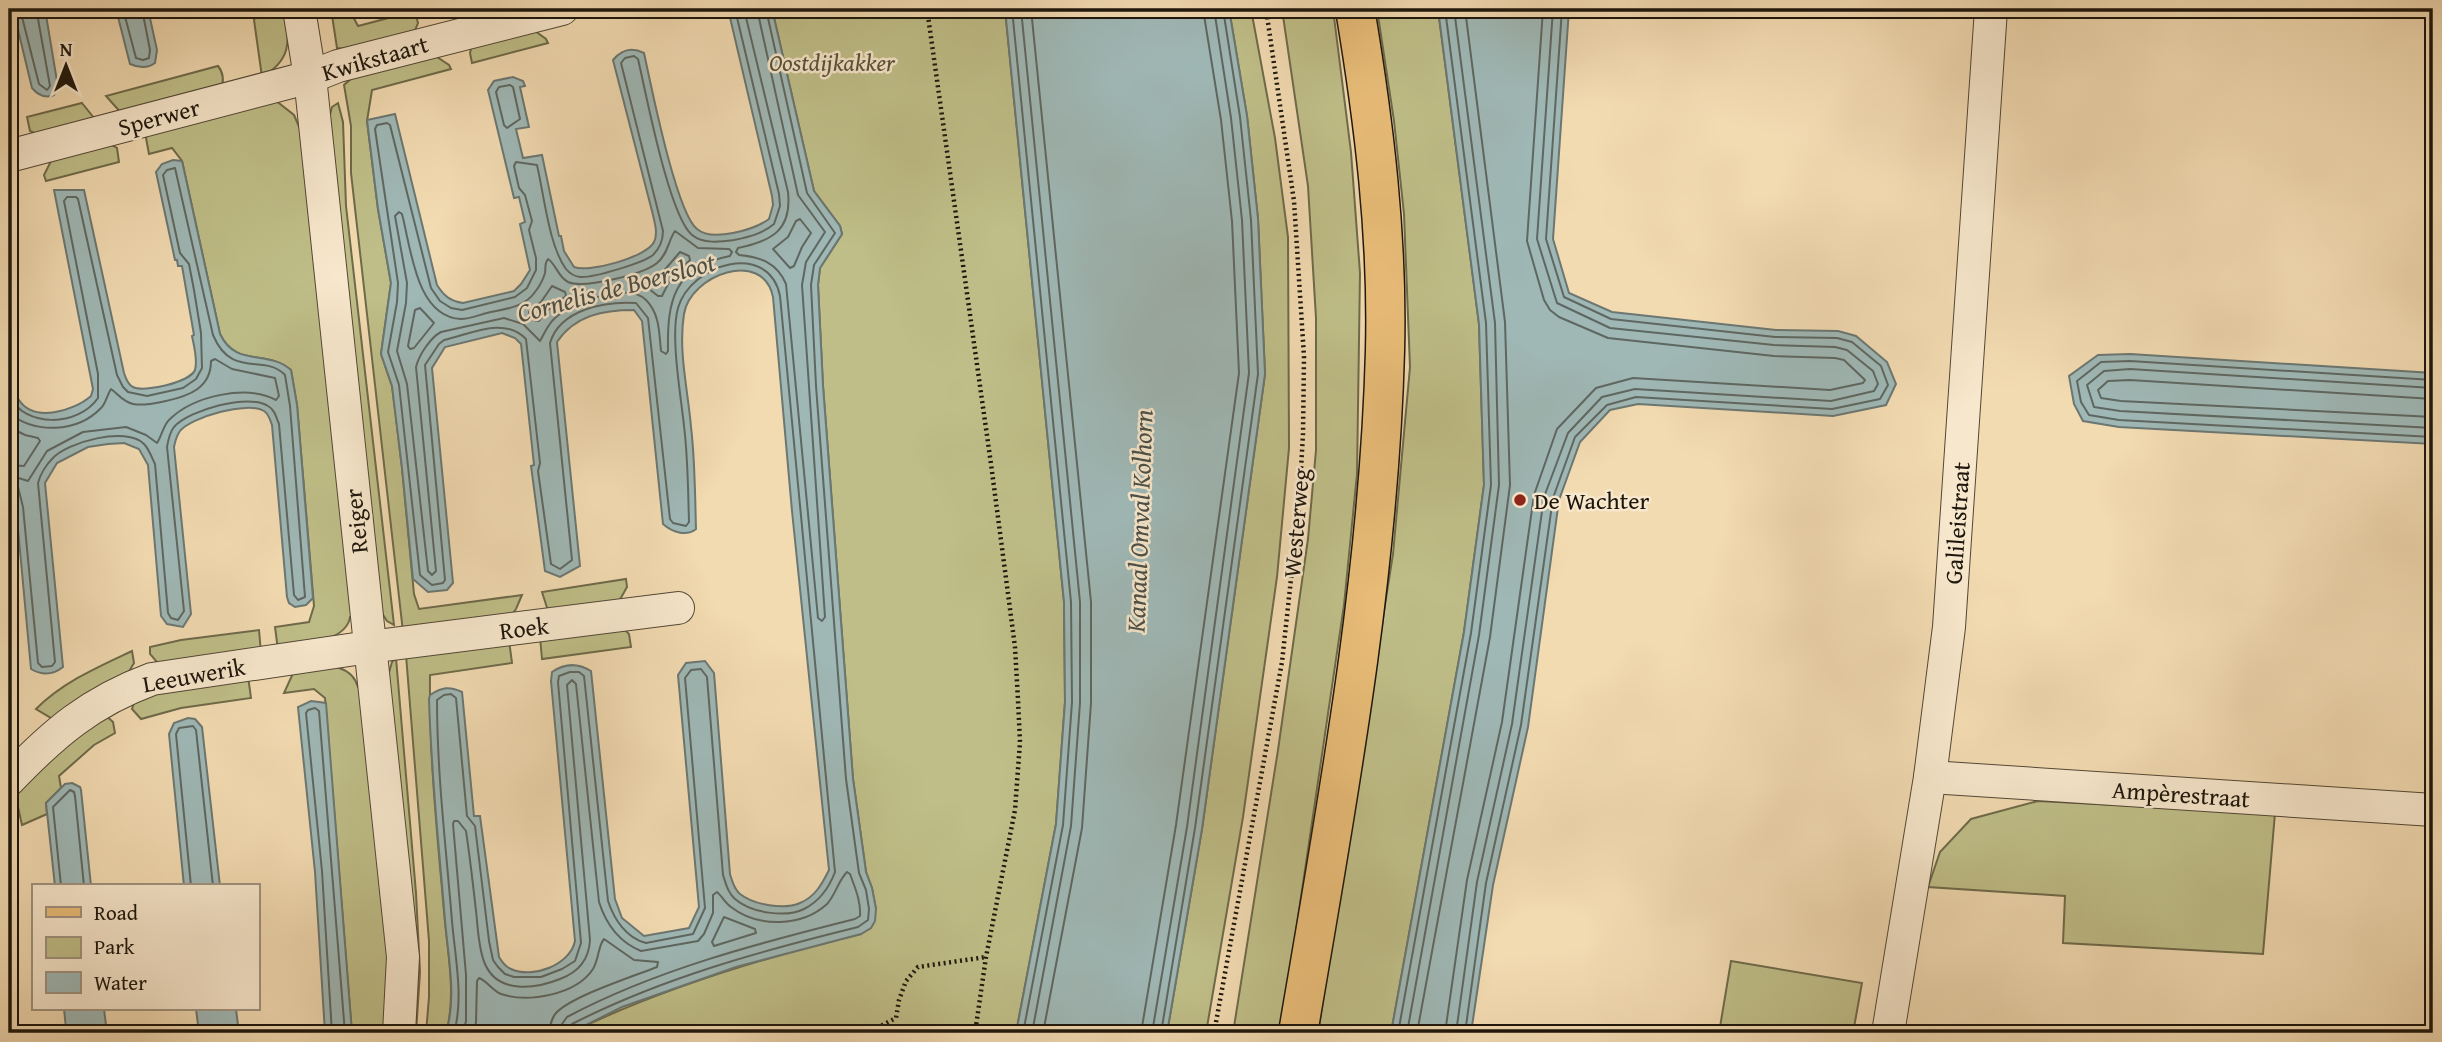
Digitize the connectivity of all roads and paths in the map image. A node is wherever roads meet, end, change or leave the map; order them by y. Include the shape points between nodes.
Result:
1 (299, 9) edge
2 (562, 9) edge
3 (927, 9) edge
4 (1266, 9) edge
5 (1355, 9) edge
6 (1992, 9) edge
7 (310, 77) junction
8 (9, 156) edge
9 (678, 608) dead end
10 (369, 647) junction
11 (1930, 777) junction
12 (9, 780) edge
13 (2433, 810) edge
14 (986, 957) junction
15 (399, 1033) edge
16 (867, 1033) edge
17 (975, 1033) edge
18 (1214, 1033) edge
19 (1298, 1033) edge
20 (1888, 1033) edge

1 - 7 street, Reiger
2 - 7 street, Kwikstaart
3 - 14 path via 996,503 1018,700 1015,810
4 - 18 path, Westerweg via 1294,201 1304,357 1303,434 1282,662
5 - 19 main road via 1376,149 1382,244 1385,349 1381,436 1372,544 1340,788
6 - 11 street, Galileistraat via 1949,627
7 - 8 street, Sperwer
7 - 10 street, Reiger
9 - 10 street, Roek
10 - 12 street, Leeuwerik via 152,679 118,692 74,719
10 - 15 street, Reiger via 403,957
11 - 13 street, Ampèrestraat
11 - 20 street, Galileistraat
14 - 16 path via 918,967 906,981 896,1018
14 - 17 path

